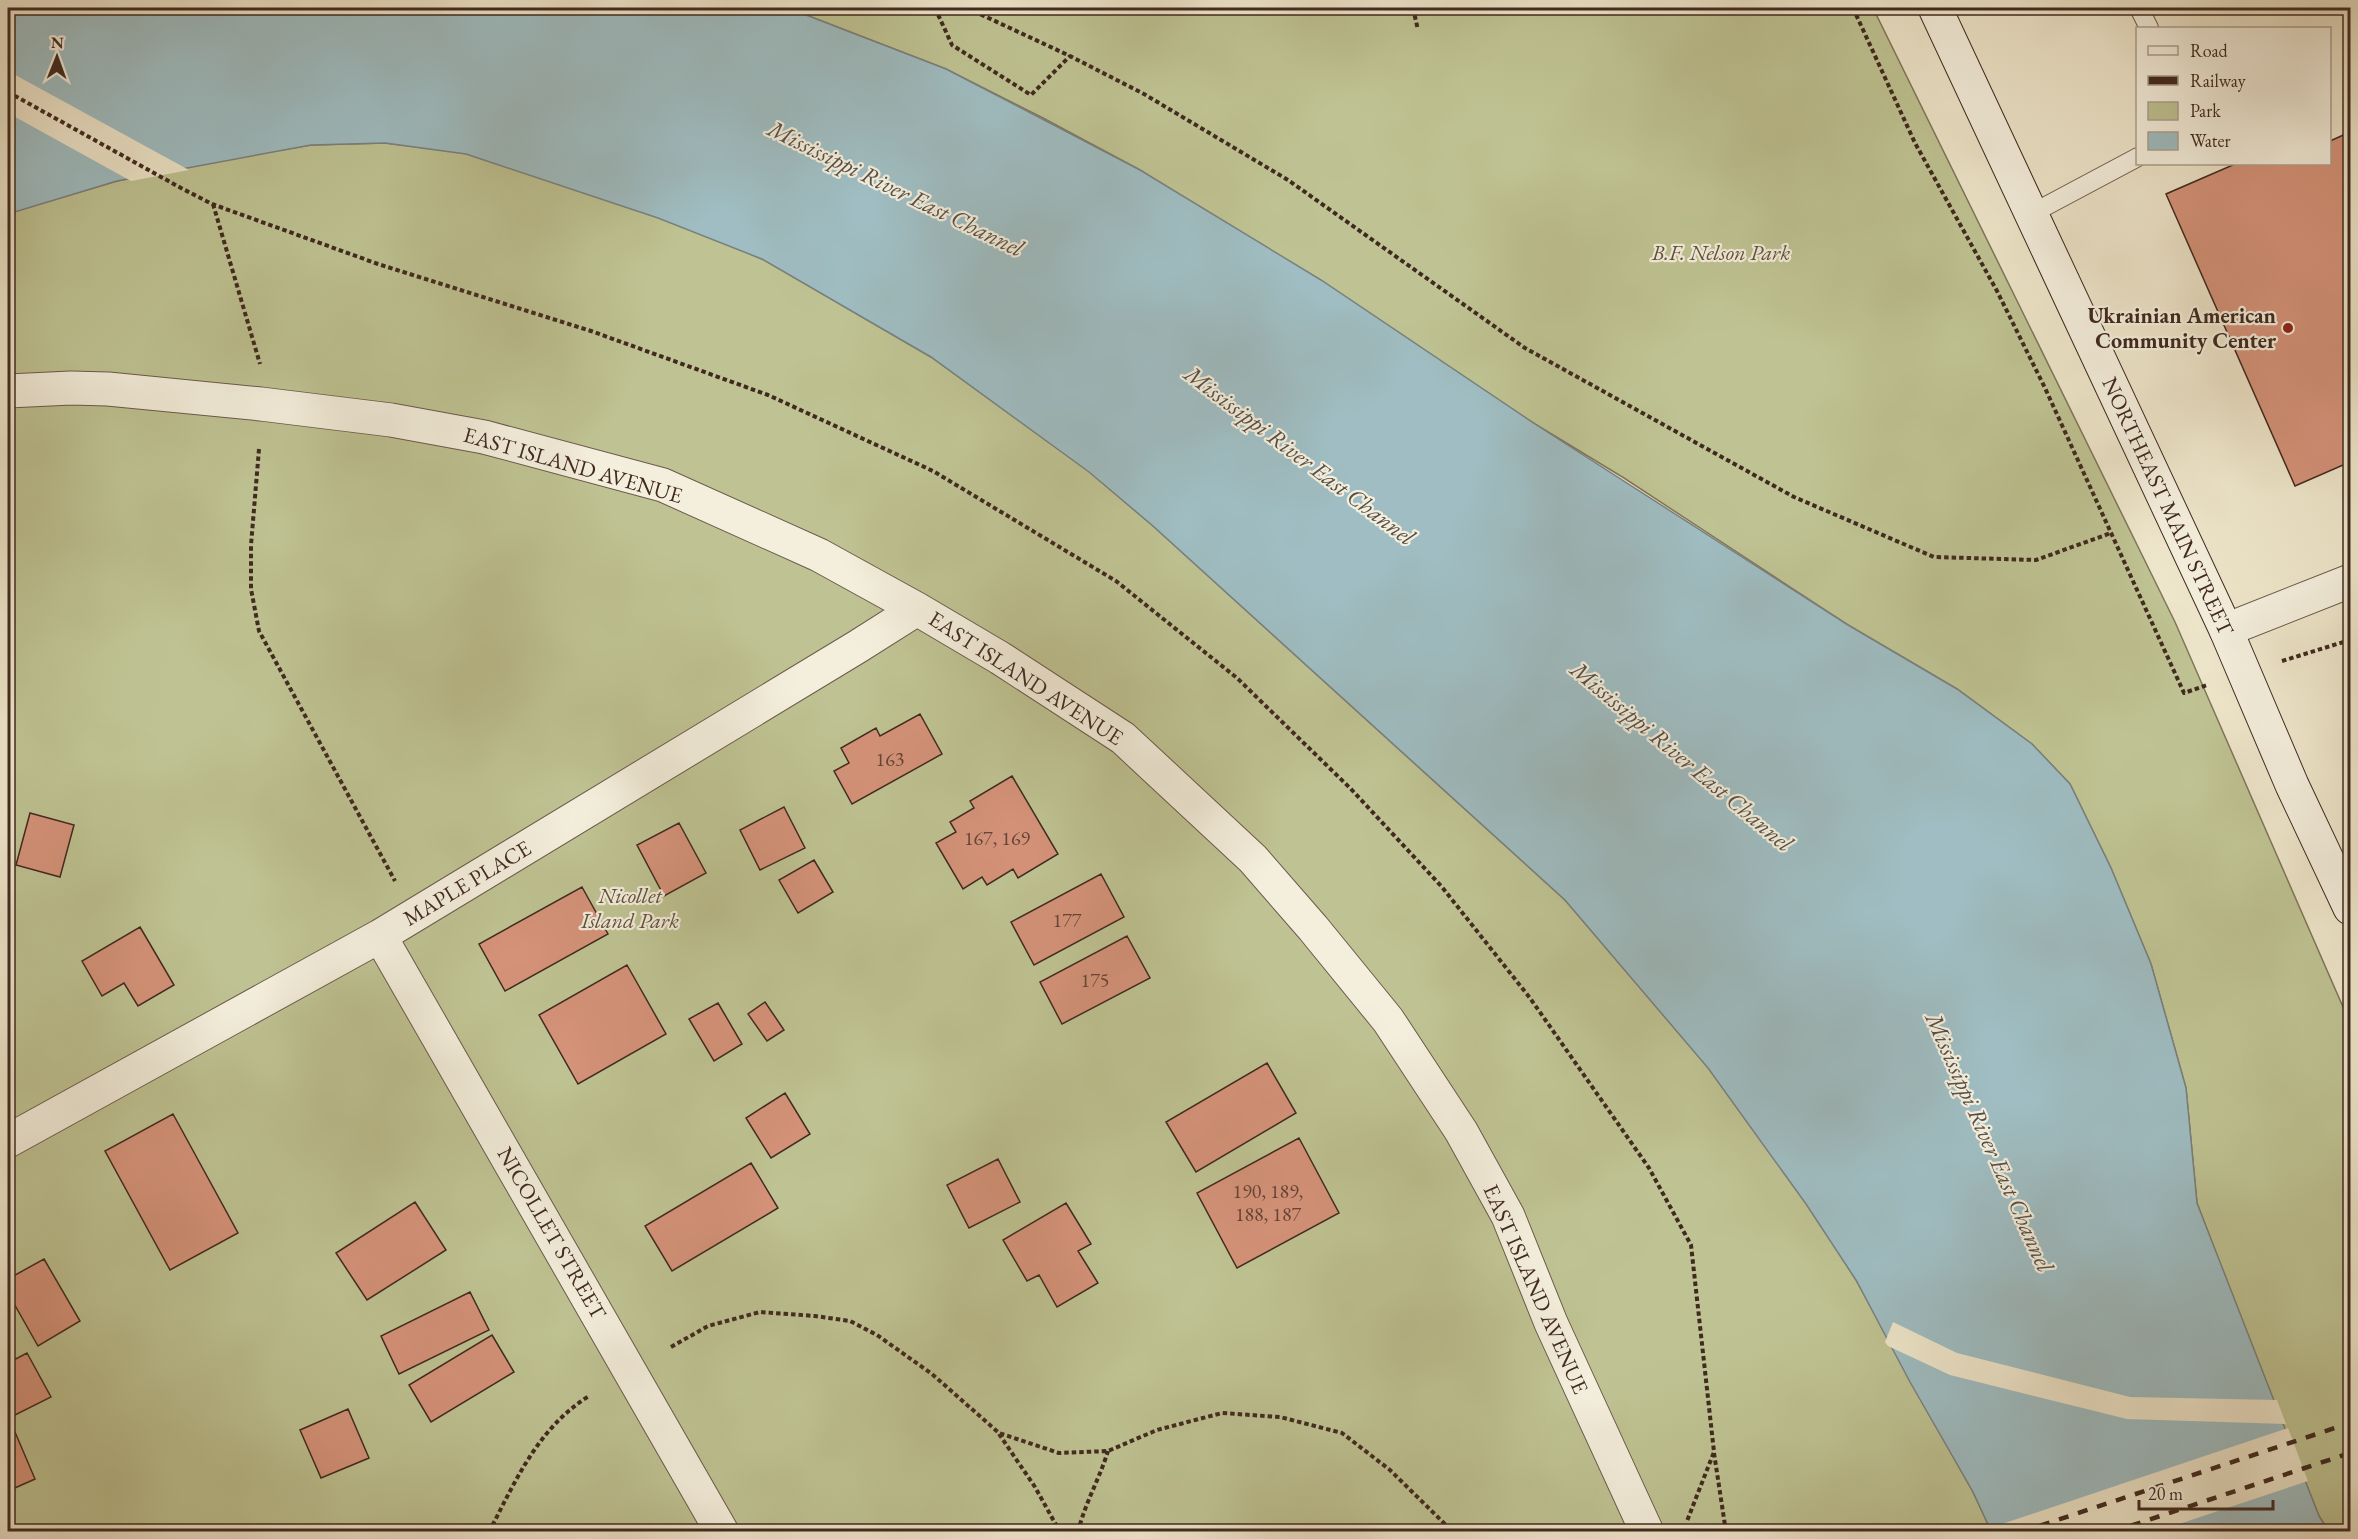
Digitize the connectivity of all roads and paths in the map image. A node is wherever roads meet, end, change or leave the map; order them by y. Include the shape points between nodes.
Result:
1 (935, 8) edge
2 (967, 8) edge
3 (1413, 8) edge
4 (1853, 8) edge
5 (1935, 8) edge
6 (2139, 8) edge
7 (2148, 27) edge
8 (1419, 30) dead end
9 (1070, 56) junction
10 (8, 92) edge
11 (2136, 158) edge
12 (181, 188) dead end
13 (212, 204) dead end
14 (2031, 214) junction
15 (263, 374) dead end
16 (8, 391) edge
17 (259, 449) dead end
18 (2111, 533) junction
19 (2350, 581) edge
20 (917, 609) junction
21 (2226, 630) junction
22 (2350, 640) edge
23 (2301, 656) dead end
24 (2184, 693) dead end
25 (395, 882) dead end
26 (2350, 908) edge
27 (380, 936) junction
28 (8, 1141) edge
29 (671, 1347) dead end
30 (589, 1396) dead end
31 (999, 1433) junction
32 (1108, 1451) junction
33 (1714, 1452) dead end
34 (489, 1532) edge
35 (722, 1532) edge
36 (1060, 1532) edge
37 (1078, 1532) edge
38 (1453, 1532) edge
39 (1647, 1532) edge
40 (1726, 1532) edge

1 - 9 path via 952,45 1031,95
2 - 9 path
3 - 8 path
4 - 18 path via 1915,143 1997,291 2045,388
5 - 14 street, NORTHEAST MAIN STREET
6 - 7 lane
9 - 18 path via 1144,94 1288,180 1525,348 1794,497 1934,557 2036,560
10 - 12 path
11 - 14 lane
13 - 15 path
14 - 21 street, NORTHEAST MAIN STREET
16 - 20 street, EAST ISLAND AVENUE via 108,389 391,420 484,437 663,485 819,555
17 - 25 path via 251,589 259,631
18 - 24 path
19 - 21 street
20 - 27 street, MAPLE PLACE
20 - 39 street, EAST ISLAND AVENUE via 1124,738 1253,859 1388,1020 1461,1131 1508,1216 1551,1323
21 - 26 street, NORTHEAST MAIN STREET
22 - 23 path
27 - 28 street, MAPLE PLACE
27 - 35 street, NICOLLET STREET
29 - 31 path via 708,1326 760,1312 850,1322 877,1335 932,1374
30 - 34 path via 570,1407 531,1451
31 - 32 path via 1059,1453
31 - 36 path
32 - 37 path via 1083,1509
32 - 38 path via 1157,1430 1222,1413 1280,1417 1342,1433 1390,1470
33 - 40 path

